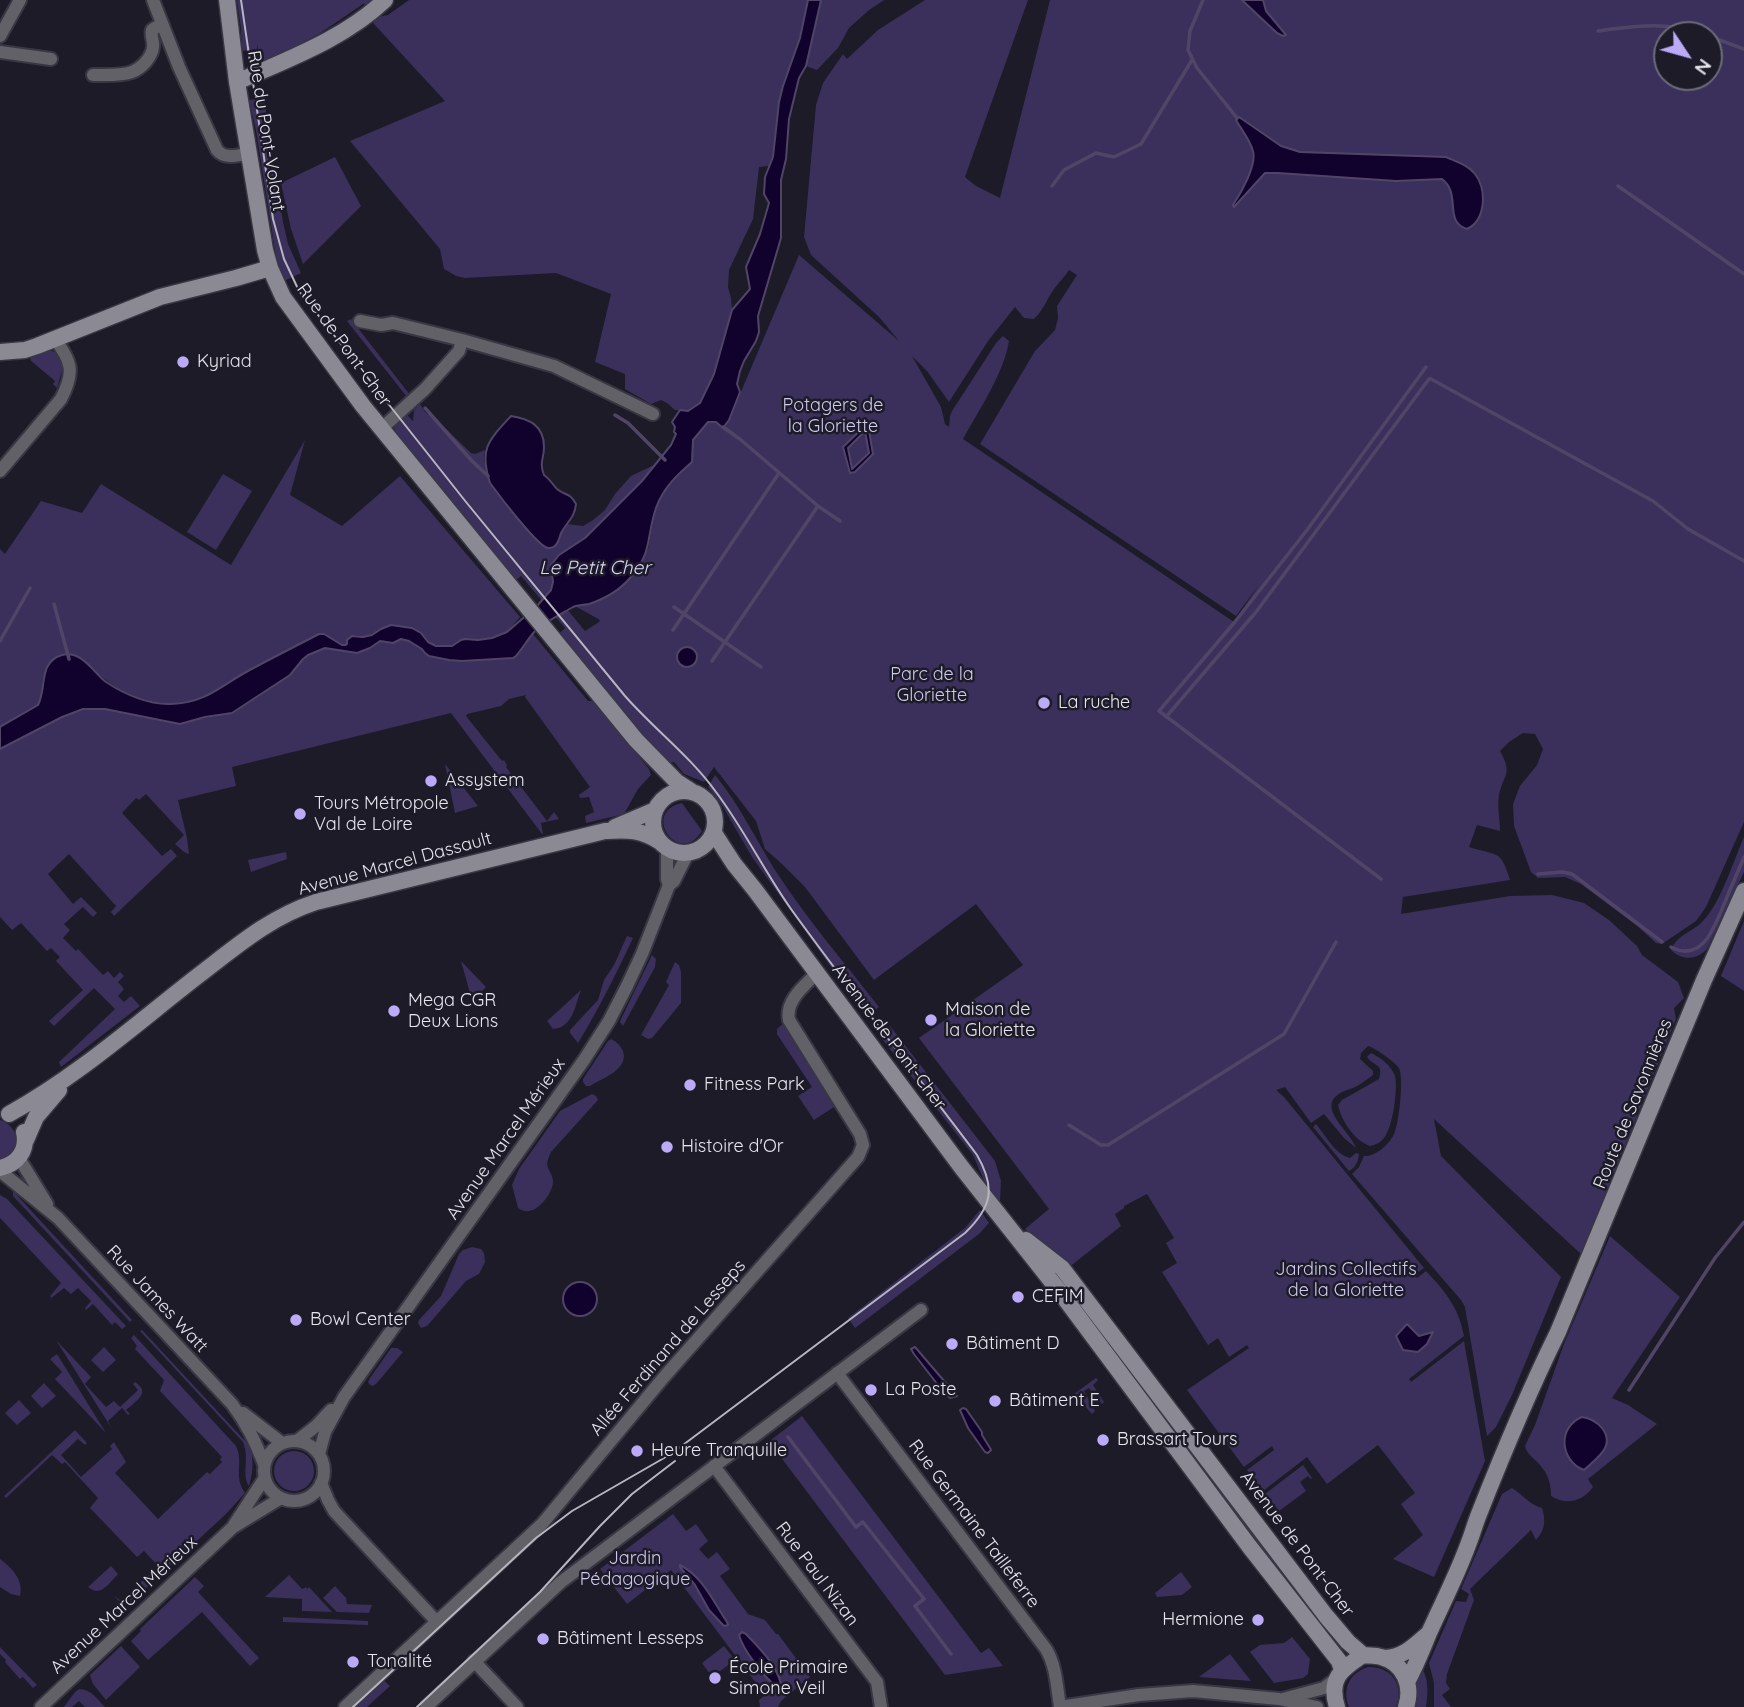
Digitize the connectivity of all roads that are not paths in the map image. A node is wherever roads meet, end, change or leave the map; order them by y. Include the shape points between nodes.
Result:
1 (20, 0) edge
2 (153, 0) edge
3 (227, 0) edge
4 (385, 0) edge
5 (162, 25) junction
6 (0, 37) edge
7 (0, 52) edge
8 (51, 59) dead end
9 (93, 75) dead end
10 (237, 82) junction
11 (250, 153) junction
12 (270, 268) junction
13 (360, 321) dead end
14 (55, 339) junction
15 (462, 340) junction
16 (0, 352) edge
17 (653, 414) dead end
18 (381, 429) junction
19 (0, 471) edge
20 (653, 759) junction
21 (691, 791) junction
22 (659, 805) junction
23 (605, 831) junction
24 (714, 833) junction
25 (664, 845) junction
26 (694, 851) junction
27 (734, 864) junction
28 (669, 885) junction
29 (1744, 891) edge
30 (817, 973) junction
31 (77, 1071) junction
32 (5, 1112) edge
33 (26, 1140) junction
34 (19, 1158) junction
35 (0, 1170) edge
36 (58, 1218) junction
37 (1013, 1234) junction
38 (921, 1310) dead end
39 (837, 1373) junction
40 (344, 1397) junction
41 (232, 1404) junction
42 (297, 1441) junction
43 (282, 1443) junction
44 (319, 1454) junction
45 (264, 1464) junction
46 (714, 1466) junction
47 (264, 1479) junction
48 (321, 1483) junction
49 (281, 1498) junction
50 (303, 1500) junction
51 (334, 1511) junction
52 (232, 1528) junction
53 (437, 1622) junction
54 (1430, 1632) junction
55 (1363, 1655) junction
56 (1385, 1658) junction
57 (474, 1661) junction
58 (1340, 1674) junction
59 (1408, 1682) junction
60 (1279, 1699) junction
61 (1239, 1701) edge
62 (1080, 1705) edge
63 (41, 1707) edge
64 (345, 1707) edge
65 (426, 1707) edge
66 (517, 1707) edge
67 (881, 1707) edge
68 (1060, 1707) edge
69 (1317, 1707) edge
70 (1337, 1707) edge
71 (1406, 1707) edge

1 - 6 street
2 - 5 street
3 - 10 main road, Rue du Pont-Volant
4 - 10 main road via 330,40
5 - 9 street via 151,33 152,52 138,69
5 - 11 street via 216,150 222,156
7 - 8 street
10 - 11 main road, Rue du Pont-Volant
11 - 12 main road, Rue du Pont-Volant
12 - 14 main road via 160,297
12 - 18 main road, Rue de Pont-Cher via 291,309
13 - 15 street via 381,326 393,323
14 - 16 main road via 25,350
14 - 19 street via 71,369 65,392
15 - 17 street via 554,366
15 - 18 street via 459,351 425,389
18 - 20 main road, Rue de Pont-Cher
20 - 21 main road
20 - 22 main road
21 - 22 main road via 671,794
21 - 24 main road via 712,807
22 - 23 main road, Avenue Marcel Dassault
22 - 25 main road via 653,827
23 - 25 main road, Avenue Marcel Dassault via 640,832
23 - 31 main road, Avenue Marcel Dassault via 292,911 257,930
24 - 26 main road
24 - 27 main road, Avenue de Pont-Cher
25 - 26 main road via 677,853
25 - 28 street, Avenue Marcel Mérieux
26 - 27 main road, Avenue de Pont-Cher
26 - 28 street, Avenue Marcel Mérieux
27 - 30 main road, Avenue de Pont-Cher
28 - 40 street, Avenue Marcel Mérieux via 627,986 584,1060
29 - 54 main road, Route de Savonnières
30 - 37 main road, Avenue de Pont-Cher
30 - 53 street, Allée Ferdinand de Lesseps via 792,1001 789,1020 860,1134 863,1145 858,1157 542,1524
31 - 32 main road, Avenue Marcel Dassault via 35,1099
31 - 33 main road, Avenue Marcel Dassault via 36,1117
32 - 33 main road via 21,1124
33 - 34 main road, Avenue Marcel Dassault
34 - 35 main road
34 - 36 street, Rue James Watt
35 - 36 street, Rue James Watt
36 - 41 street, Rue James Watt
37 - 55 main road, Avenue de Pont-Cher via 1062,1268 1326,1616
37 - 58 main road, Avenue de Pont-Cher via 1339,1661
38 - 39 street
39 - 46 street
39 - 68 street, Rue Germaine Tailleferre via 1045,1648
40 - 42 street, Avenue Marcel Mérieux
40 - 44 street, Avenue Marcel Mérieux
41 - 43 street, Rue James Watt
41 - 45 street, Rue James Watt
42 - 43 street
42 - 44 street
43 - 45 street
44 - 48 street
45 - 47 street
46 - 57 street via 561,1582
46 - 67 street, Rue Paul Nizan via 877,1682
47 - 49 street
47 - 52 street, Avenue Marcel Mérieux
48 - 50 street
48 - 51 street
49 - 50 street
49 - 52 street, Avenue Marcel Mérieux
50 - 51 street
51 - 53 street
52 - 63 street, Avenue Marcel Mérieux
53 - 64 street, Allée Ferdinand de Lesseps
54 - 56 main road, Route de Savonnières via 1409,1651
54 - 59 main road, Route de Savonnières
55 - 56 main road
55 - 58 main road
56 - 59 main road
57 - 65 street
57 - 66 street
58 - 60 street via 1324,1688
58 - 70 main road via 1334,1695
59 - 71 main road
60 - 61 street
60 - 69 street
61 - 62 street via 1193,1691
62 - 68 street

